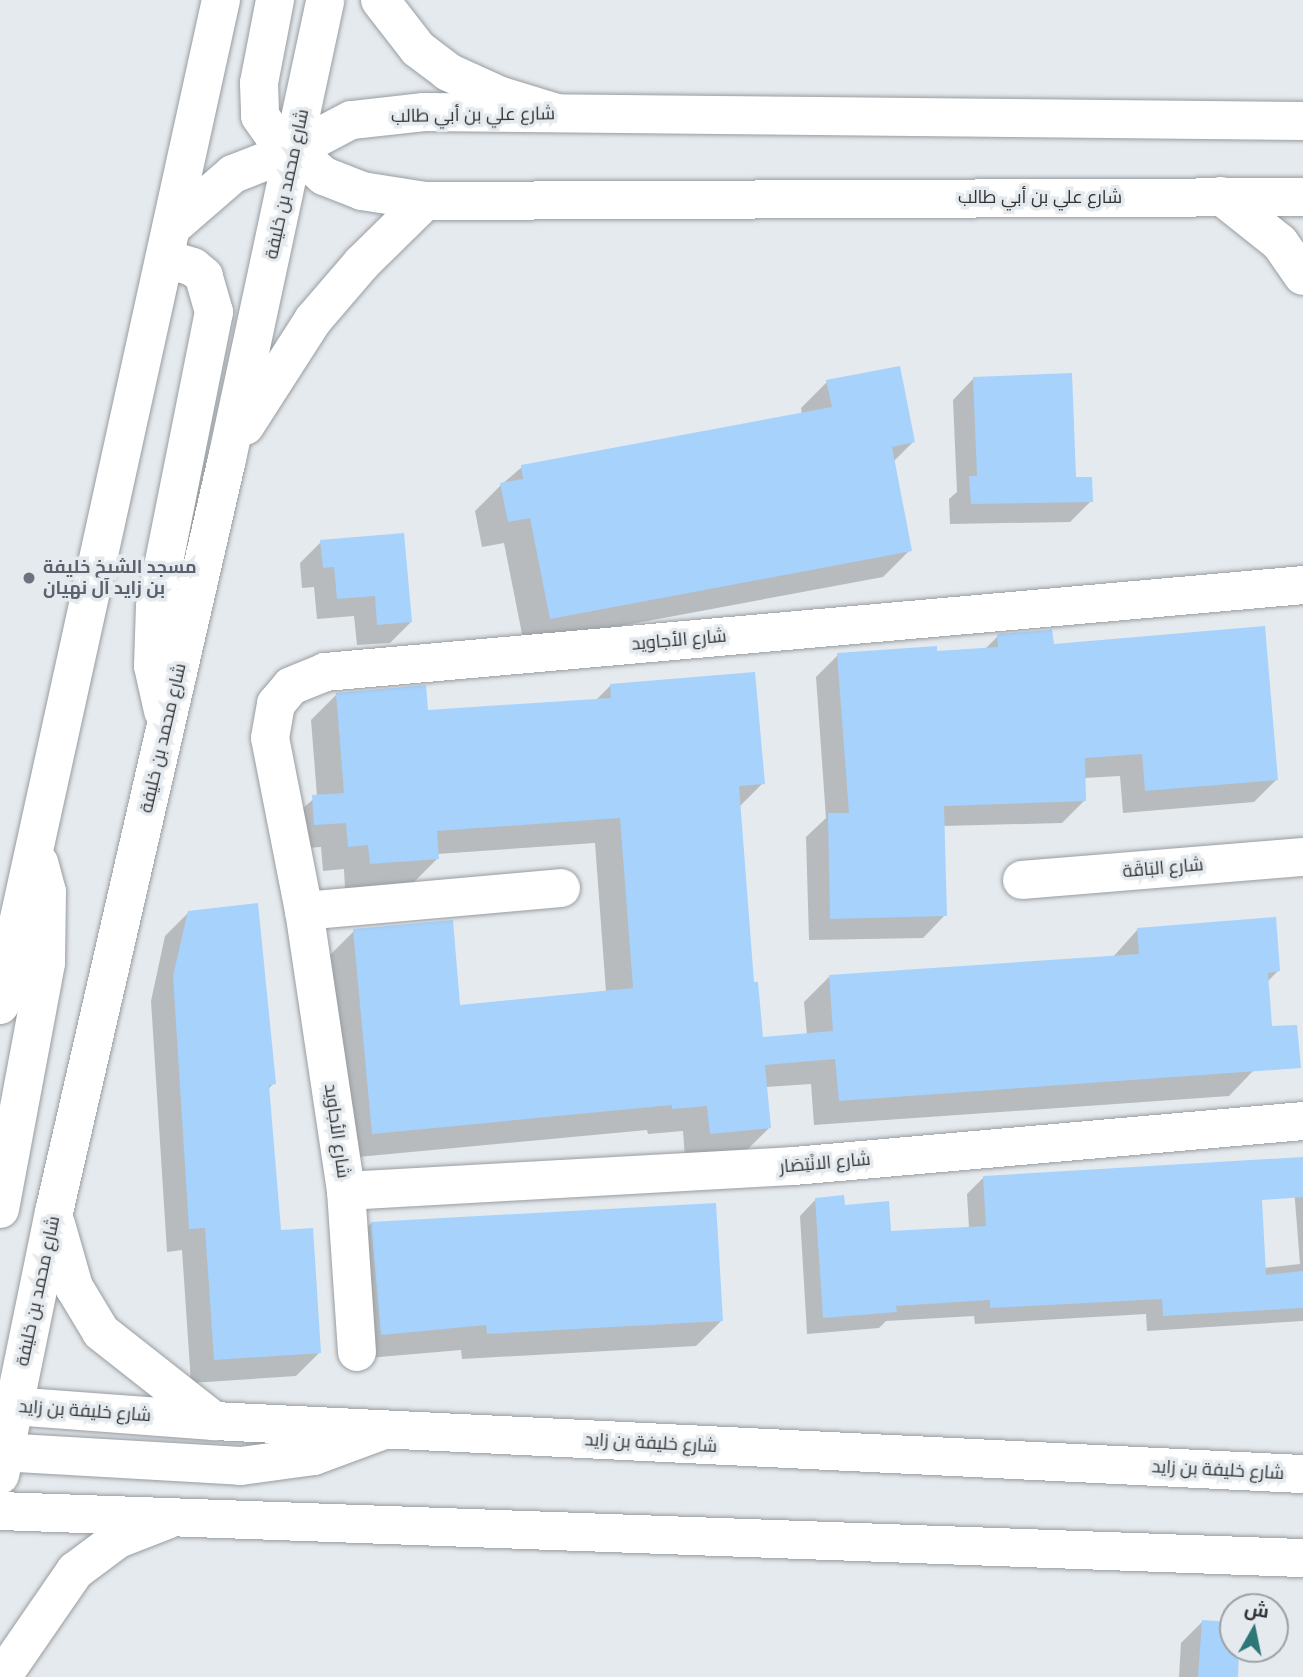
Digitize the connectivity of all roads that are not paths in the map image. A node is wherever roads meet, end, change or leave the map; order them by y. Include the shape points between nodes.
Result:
1 (221, 0) edge
2 (275, 0) edge
3 (325, 0) edge
4 (380, 0) edge
5 (558, 113) junction
6 (1303, 121) edge
7 (294, 150) junction
8 (1222, 197) junction
9 (1303, 197) edge
10 (425, 201) junction
11 (169, 243) junction
12 (1303, 276) edge
13 (228, 459) junction
14 (1303, 585) edge
15 (166, 723) junction
16 (35, 847) junction
17 (1303, 857) edge
18 (1023, 880) dead end
19 (561, 888) dead end
20 (304, 911) junction
21 (0, 1005) edge
22 (1303, 1121) edge
23 (346, 1191) junction
24 (0, 1209) edge
25 (54, 1212) junction
26 (357, 1352) dead end
27 (4, 1408) edge
28 (214, 1421) junction
29 (384, 1430) junction
30 (2, 1459) edge
31 (1303, 1474) edge
32 (0, 1511) edge
33 (167, 1520) junction
34 (1303, 1558) edge
35 (2, 1677) edge

1 - 11 main road
2 - 7 main road via 259,83 260,116 276,139
3 - 7 main road, شارع محمد بن خليفة
4 - 5 main road via 418,49 447,72 501,96
5 - 6 main road, شارع علي بن أبي طالب
5 - 7 main road, شارع علي بن أبي طالب via 424,112 351,120
7 - 10 main road, شارع علي بن أبي طالب via 324,176 362,191
7 - 11 main road via 233,174
7 - 13 main road, شارع محمد بن خليفة
8 - 9 main road, شارع علي بن أبي طالب
8 - 10 main road, شارع علي بن أبي طالب
8 - 12 main road via 1280,243
10 - 13 main road via 313,320 253,411
11 - 15 main road via 204,276 214,312 155,607 153,666
11 - 16 main road
13 - 15 main road, شارع محمد بن خليفة
14 - 20 main road, شارع الأجاويد via 309,675 276,704 270,738
15 - 25 main road, شارع محمد بن خليفة
16 - 21 main road
16 - 24 main road via 47,892 46,963
17 - 18 main road, شارع البَاقَة
19 - 20 main road
20 - 23 main road, شارع الأجاويد
22 - 23 main road, شارع الانْتِصَار via 794,1166
23 - 26 main road, شارع الأجاويد
25 - 27 main road, شارع محمد بن خليفة
25 - 28 main road via 65,1263 102,1332
27 - 28 main road, شارع خليفة بن زايد
27 - 30 main road, شارع محمد بن خليفة
28 - 29 main road, شارع خليفة بن زايد
29 - 30 main road via 314,1455 241,1466
29 - 31 main road, شارع خليفة بن زايد
32 - 33 main road
33 - 34 main road
33 - 35 main road via 118,1539 75,1570

